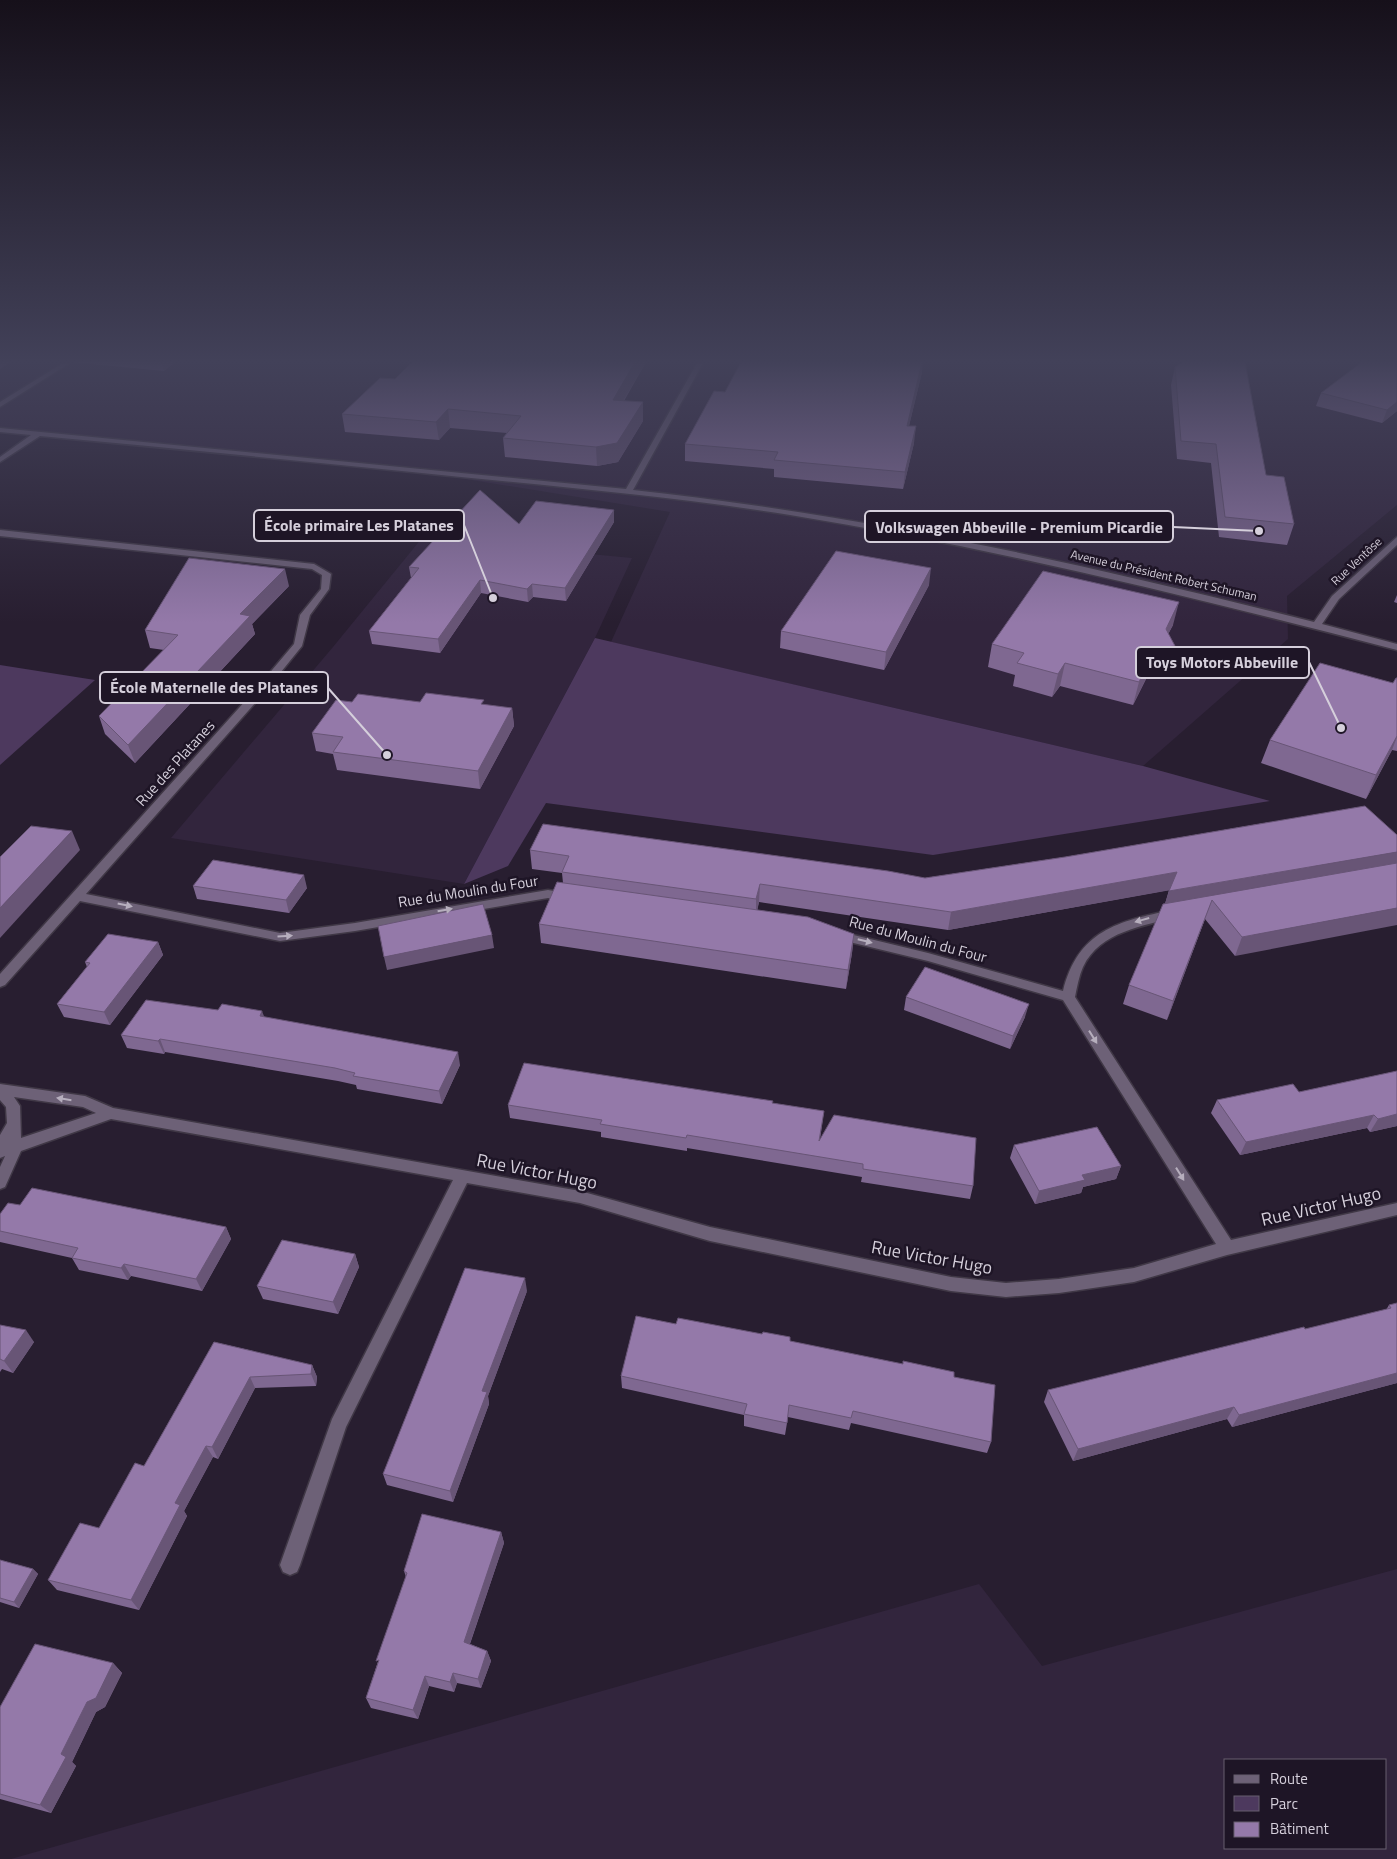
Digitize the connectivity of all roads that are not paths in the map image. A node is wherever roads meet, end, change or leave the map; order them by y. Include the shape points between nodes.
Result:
1 (15, 450) edge
2 (206, 450) edge
3 (651, 450) edge
4 (0, 460) edge
5 (628, 492) junction
6 (0, 533) edge
7 (1397, 540) edge
8 (1316, 625) junction
9 (1397, 647) edge
10 (77, 896) junction
11 (578, 898) edge
12 (1191, 911) edge
13 (825, 933) edge
14 (0, 982) edge
15 (1068, 997) junction
16 (0, 1089) edge
17 (0, 1093) edge
18 (110, 1113) junction
19 (5, 1148) edge
20 (462, 1176) junction
21 (0, 1183) edge
22 (1397, 1209) edge
23 (1227, 1248) junction
24 (290, 1565) dead end

1 - 4 street
2 - 5 street, Avenue du Président Robert Schuman
3 - 5 street
5 - 8 street, Avenue du Président Robert Schuman via 787,512 914,534 1157,585
6 - 10 street, Rue des Platanes via 314,567 327,574 325,588 305,614 299,644
7 - 8 street, Rue Ventôse via 1335,598
8 - 9 street, Avenue du Président Robert Schuman
10 -> 11 street, Rue du Moulin du Four via 280,937 548,894
10 - 14 street, Rue des Platanes
12 -> 15 street via 1142,919 1098,940 1078,964
13 -> 15 street, Rue du Moulin du Four via 928,957
15 -> 23 street
18 -> 16 street, Rue Victor Hugo via 85,1102
17 - 19 street via 13,1106 14,1123
18 - 19 street, Rue Victor Hugo
18 - 20 street, Rue Victor Hugo
19 - 21 street via 14,1153
20 - 23 street, Rue Victor Hugo via 580,1197 710,1234 952,1284 1006,1290 1134,1275
20 - 24 street, Rue Victor Hugo via 338,1425
22 - 23 street, Rue Victor Hugo

